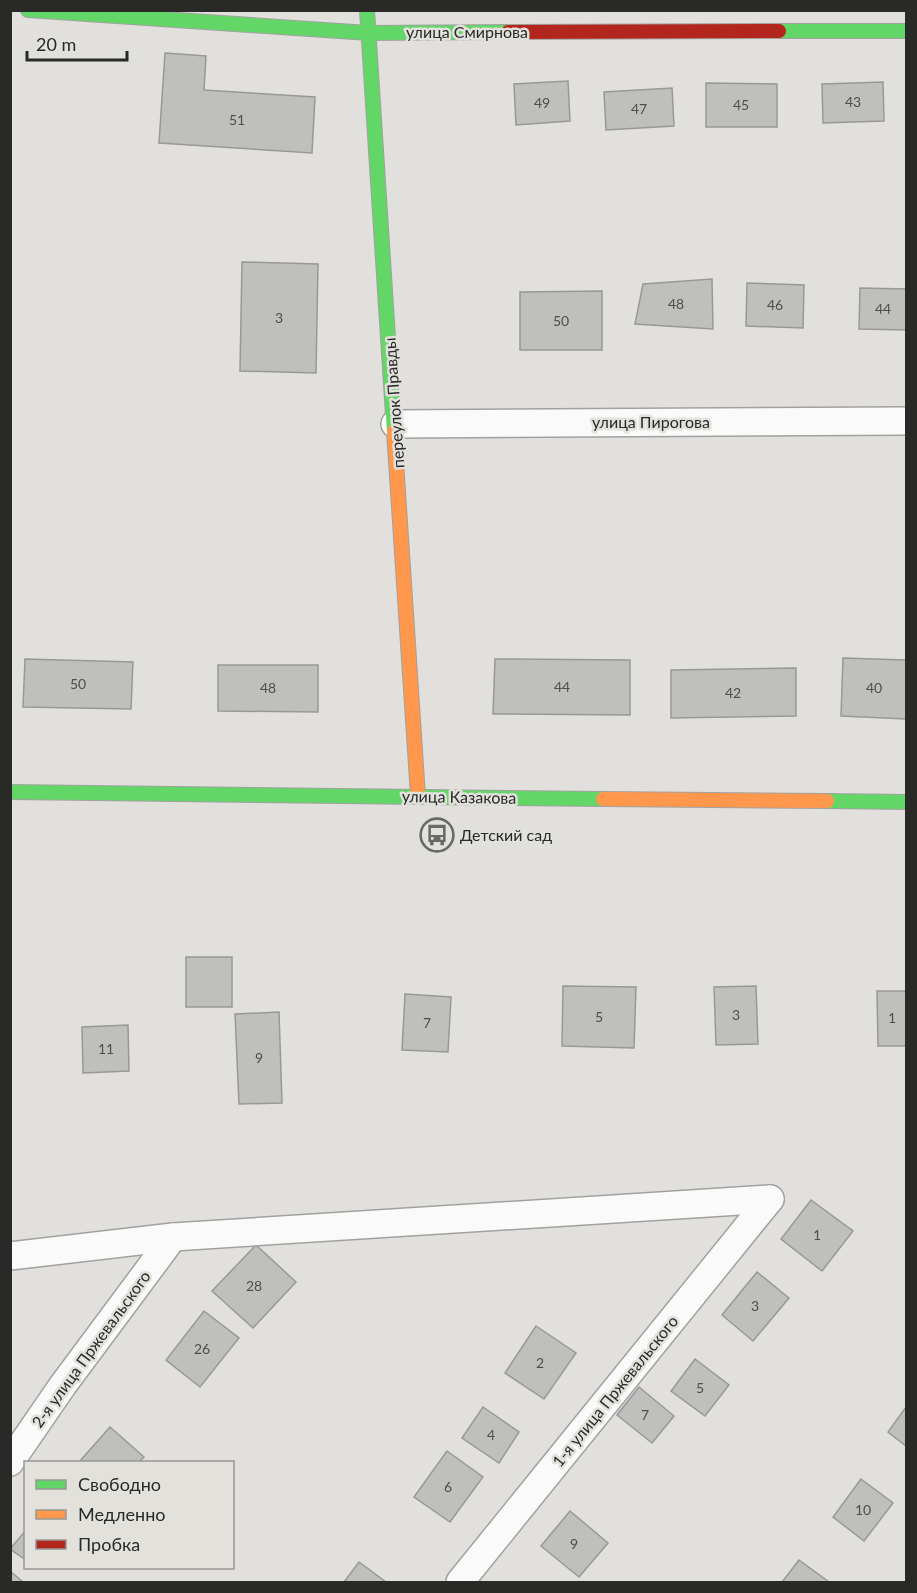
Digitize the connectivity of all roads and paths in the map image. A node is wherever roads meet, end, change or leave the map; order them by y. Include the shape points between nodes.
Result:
1 (28, 10) edge
2 (367, 10) edge
3 (906, 31) edge
4 (369, 33) junction
5 (906, 421) edge
6 (395, 424) junction
7 (10, 792) edge
8 (418, 796) junction
9 (906, 802) edge
10 (173, 1237) junction
11 (10, 1256) edge
12 (10, 1462) edge
13 (460, 1582) edge

1 - 4 street, улица Смирнова
2 - 4 street, переулок Правды
3 - 4 street, улица Смирнова
4 - 6 street, переулок Правды
5 - 6 street, улица Пирогова
6 - 8 street, переулок Правды
7 - 8 street, улица Казакова
8 - 9 street, улица Казакова
10 - 11 street
10 - 12 street, 2-я улица Пржевальского
10 - 13 street, 1-я улица Пржевальского via 770,1199

